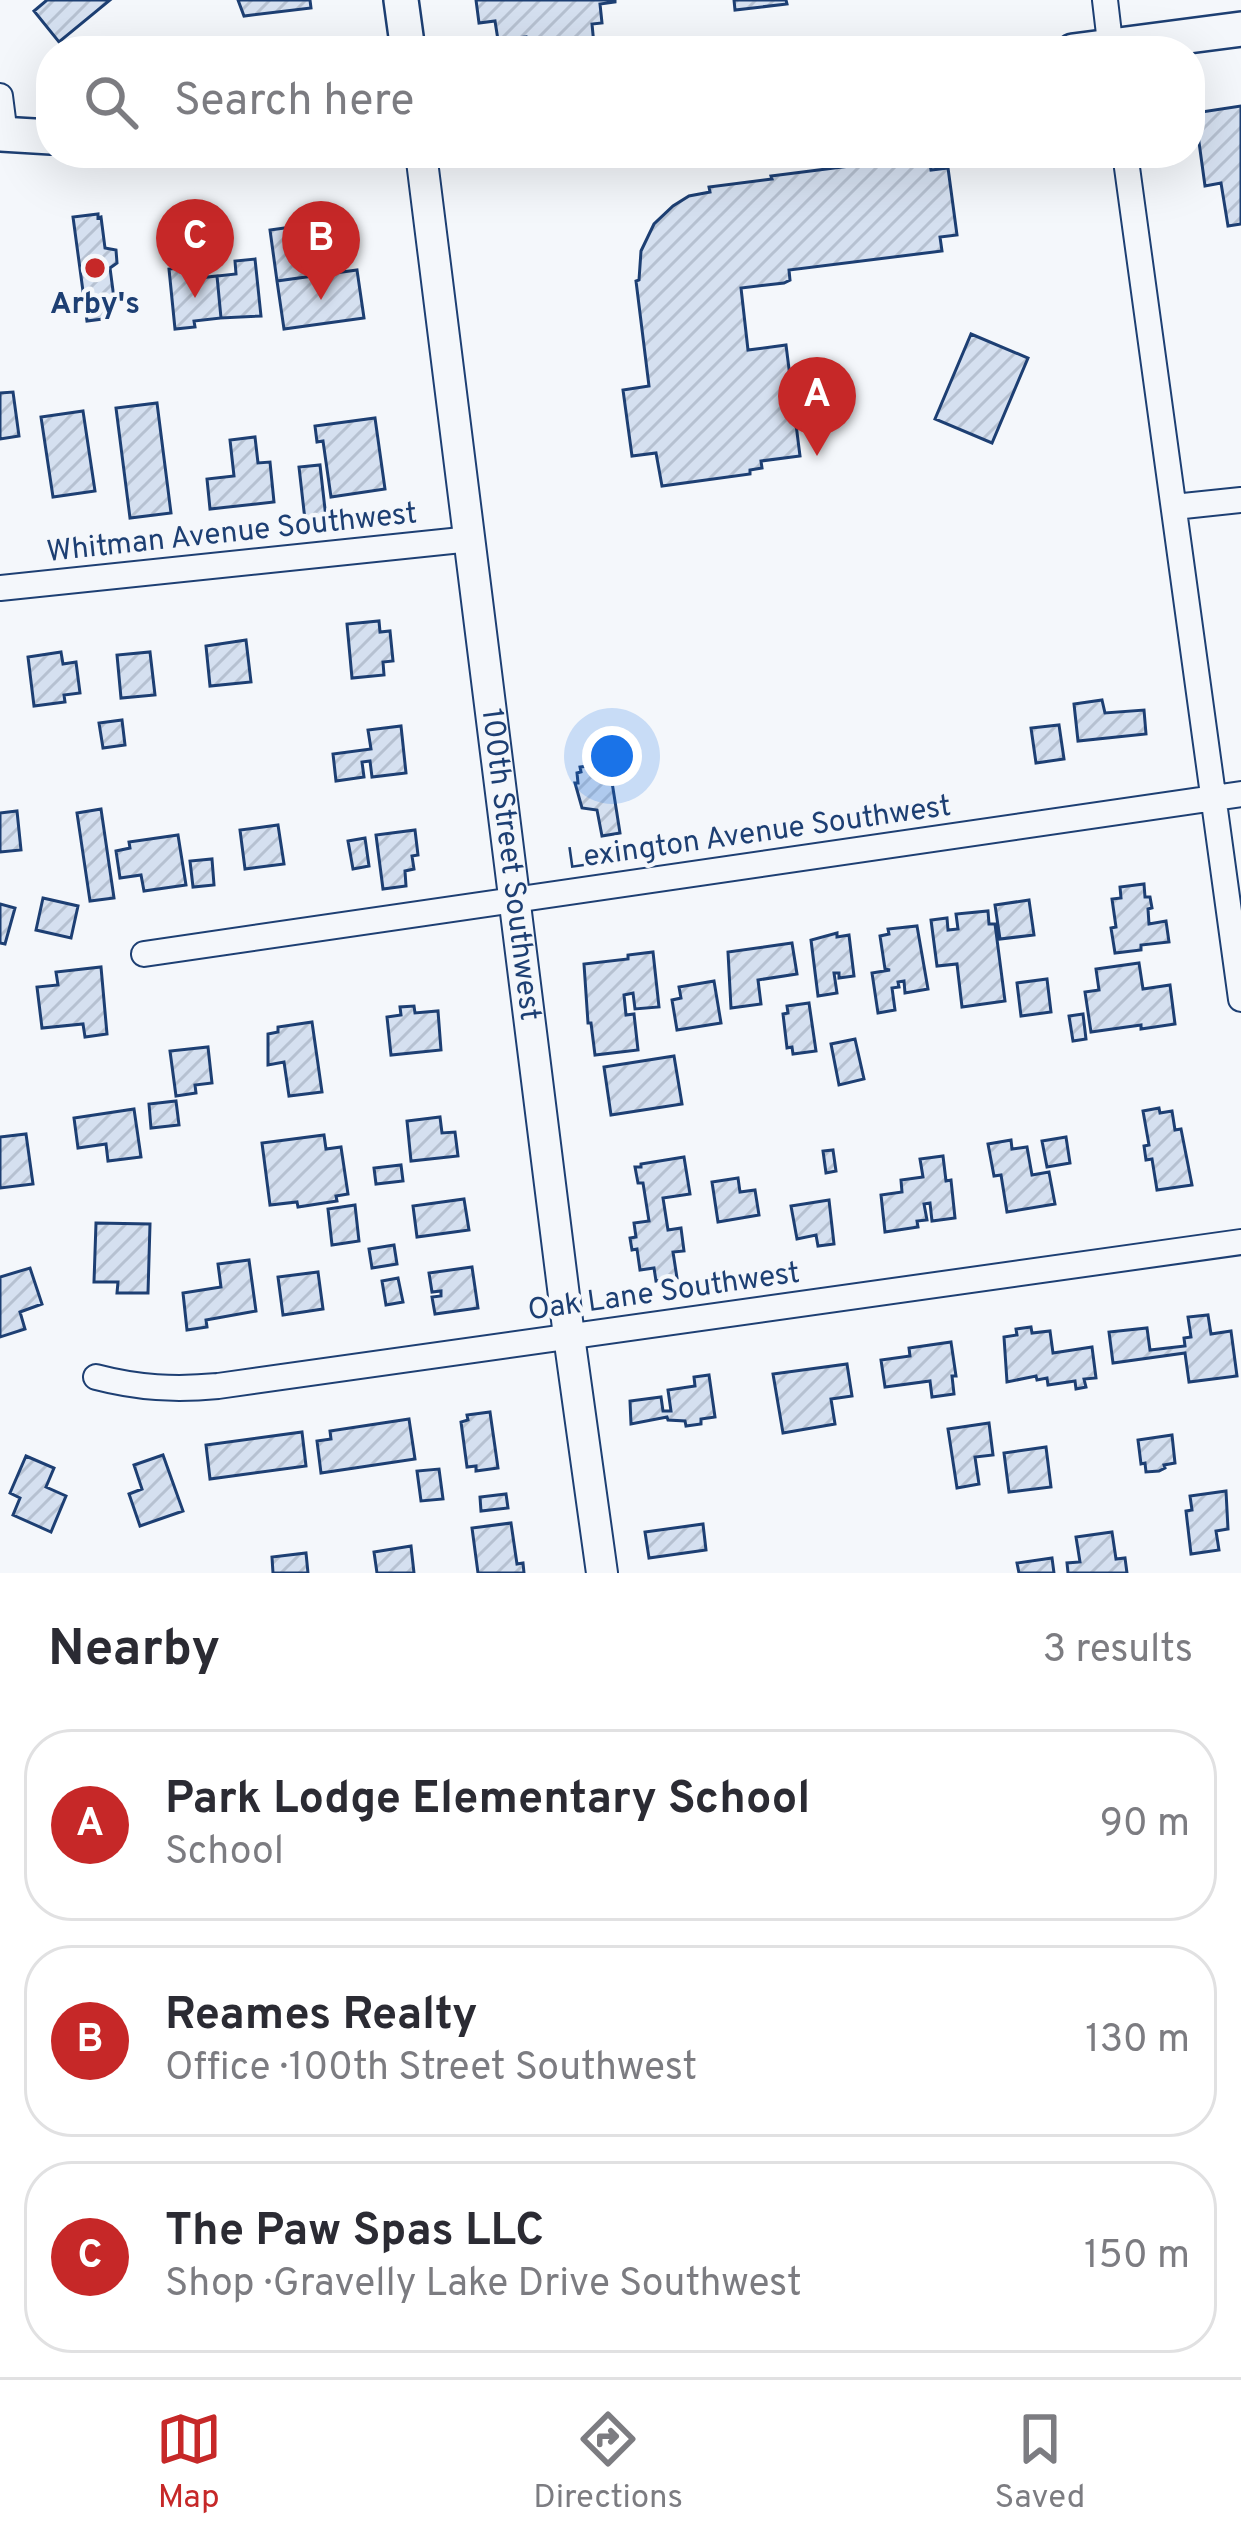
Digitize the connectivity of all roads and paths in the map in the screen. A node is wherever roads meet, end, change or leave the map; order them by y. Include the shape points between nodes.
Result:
1 (401, 0) edge
2 (1105, 0) edge
3 (1241, 29) edge
4 (406, 36) edge
5 (1109, 36) edge
6 (1196, 36) edge
7 (0, 96) edge
8 (3, 135) edge
9 (36, 136) edge
10 (424, 168) edge
11 (1127, 168) edge
12 (1241, 500) edge
13 (1174, 507) junction
14 (471, 539) junction
15 (0, 588) edge
16 (1241, 794) edge
17 (1215, 798) junction
18 (514, 900) junction
19 (144, 953) dead end
20 (1241, 998) edge
21 (1241, 1242) edge
22 (569, 1336) junction
23 (96, 1377) dead end
24 (602, 1573) edge

1 - 4 main road
2 - 5 street
3 - 6 main road
7 - 8 street
8 - 9 main road
10 - 14 street, 100th Street Southwest
11 - 13 street
12 - 13 street
13 - 17 street
14 - 15 street, Whitman Avenue Southwest
14 - 18 street, 100th Street Southwest
16 - 17 street, Lexington Avenue Southwest
17 - 18 street, Lexington Avenue Southwest
17 - 20 street
18 - 19 street, Lexington Avenue Southwest
18 - 22 street, 100th Street Southwest
21 - 22 street, Oak Lane Southwest
22 - 23 street, Oak Lane Southwest via 194,1388
22 - 24 street, 100th Street Southwest

